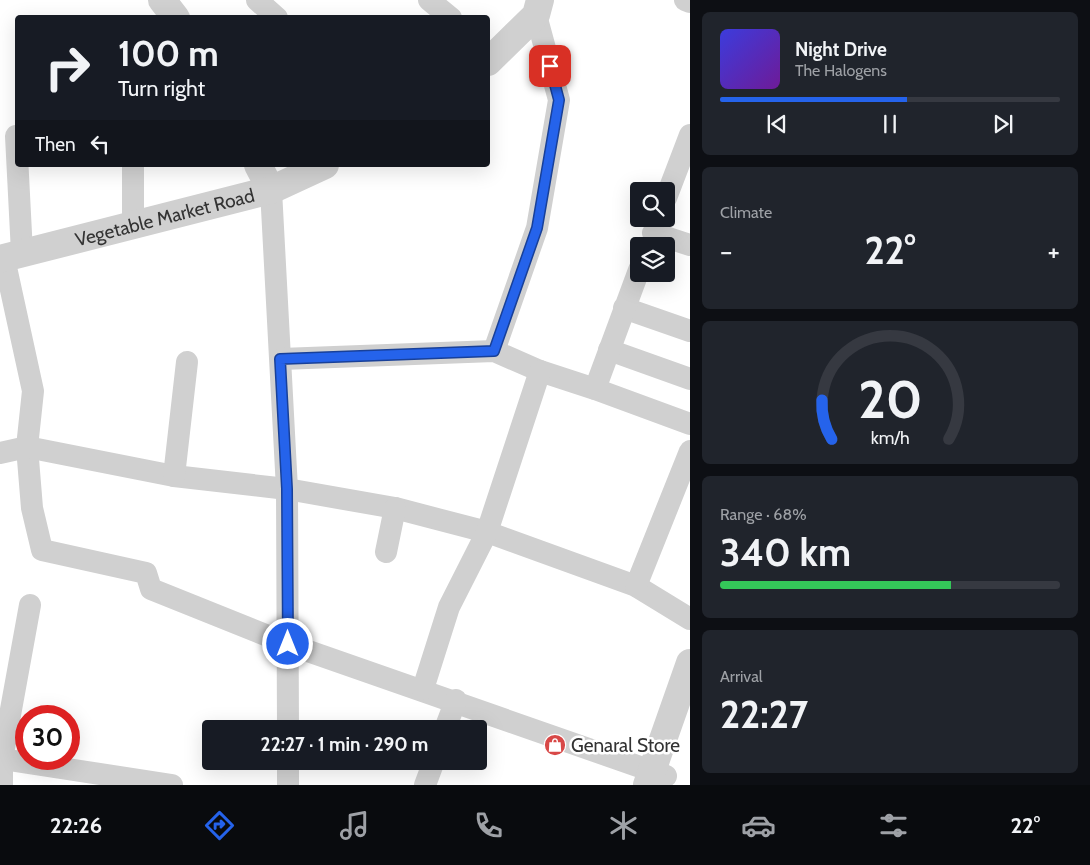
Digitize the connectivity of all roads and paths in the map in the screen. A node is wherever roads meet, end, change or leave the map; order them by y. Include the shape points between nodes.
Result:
1 (162, 0) edge
2 (257, 0) edge
3 (428, 0) edge
4 (685, 0) edge
5 (690, 2) edge
6 (538, 8) edge
7 (174, 15) edge
8 (274, 15) edge
9 (447, 15) edge
10 (491, 53) edge
11 (690, 135) edge
12 (15, 153) edge
13 (133, 167) edge
14 (259, 167) edge
15 (321, 167) edge
16 (672, 182) edge
17 (271, 190) junction
18 (133, 225) junction
19 (653, 233) edge
20 (690, 245) edge
21 (9, 257) edge
22 (634, 282) edge
23 (624, 308) junction
24 (690, 331) edge
25 (609, 350) junction
26 (494, 351) junction
27 (280, 359) junction
28 (187, 362) dead end
29 (540, 371) junction
30 (690, 379) edge
31 (595, 389) junction
32 (690, 424) edge
33 (27, 447) junction
34 (690, 451) edge
35 (0, 453) edge
36 (174, 476) junction
37 (287, 489) junction
38 (395, 508) junction
39 (487, 532) junction
40 (386, 552) dead end
41 (636, 586) junction
42 (30, 605) dead end
43 (690, 619) edge
44 (288, 644) junction
45 (690, 664) edge
46 (423, 689) junction
47 (456, 700) junction
48 (690, 708) edge
49 (288, 720) edge
50 (448, 720) edge
51 (2, 759) junction
52 (288, 770) edge
53 (431, 770) edge
54 (657, 779) edge
55 (129, 782) edge
56 (2, 785) edge
57 (172, 785) edge
58 (288, 785) edge
59 (425, 785) edge

1 - 7 street
2 - 8 street
3 - 9 street
4 - 5 street
6 - 10 street
6 - 26 street via 559,100 537,228
11 - 16 street
12 - 21 street
13 - 18 street
14 - 17 street
15 - 17 street, Vegetable Market Road
17 - 18 street, Vegetable Market Road
17 - 27 street
18 - 21 street, Vegetable Market Road
19 - 20 street
21 - 33 street via 33,391
22 - 23 street
23 - 24 street
23 - 25 street
25 - 30 street
25 - 31 street
26 - 27 street
26 - 29 street
27 - 37 street
28 - 36 street
29 - 31 street
29 - 39 street
31 - 32 street
33 - 35 street
33 - 36 street
33 - 44 street via 32,508 42,550 146,573 151,588
34 - 41 street
36 - 37 street
37 - 38 street
37 - 44 street
38 - 39 street
38 - 40 street
39 - 41 street
39 - 46 street via 449,607
41 - 43 street
42 - 51 street
44 - 46 street
44 - 49 street
45 - 54 street
46 - 47 street
47 - 50 street
47 - 54 street
48 - 54 street
51 - 55 street
51 - 56 street
52 - 58 street
53 - 59 street
55 - 57 street

